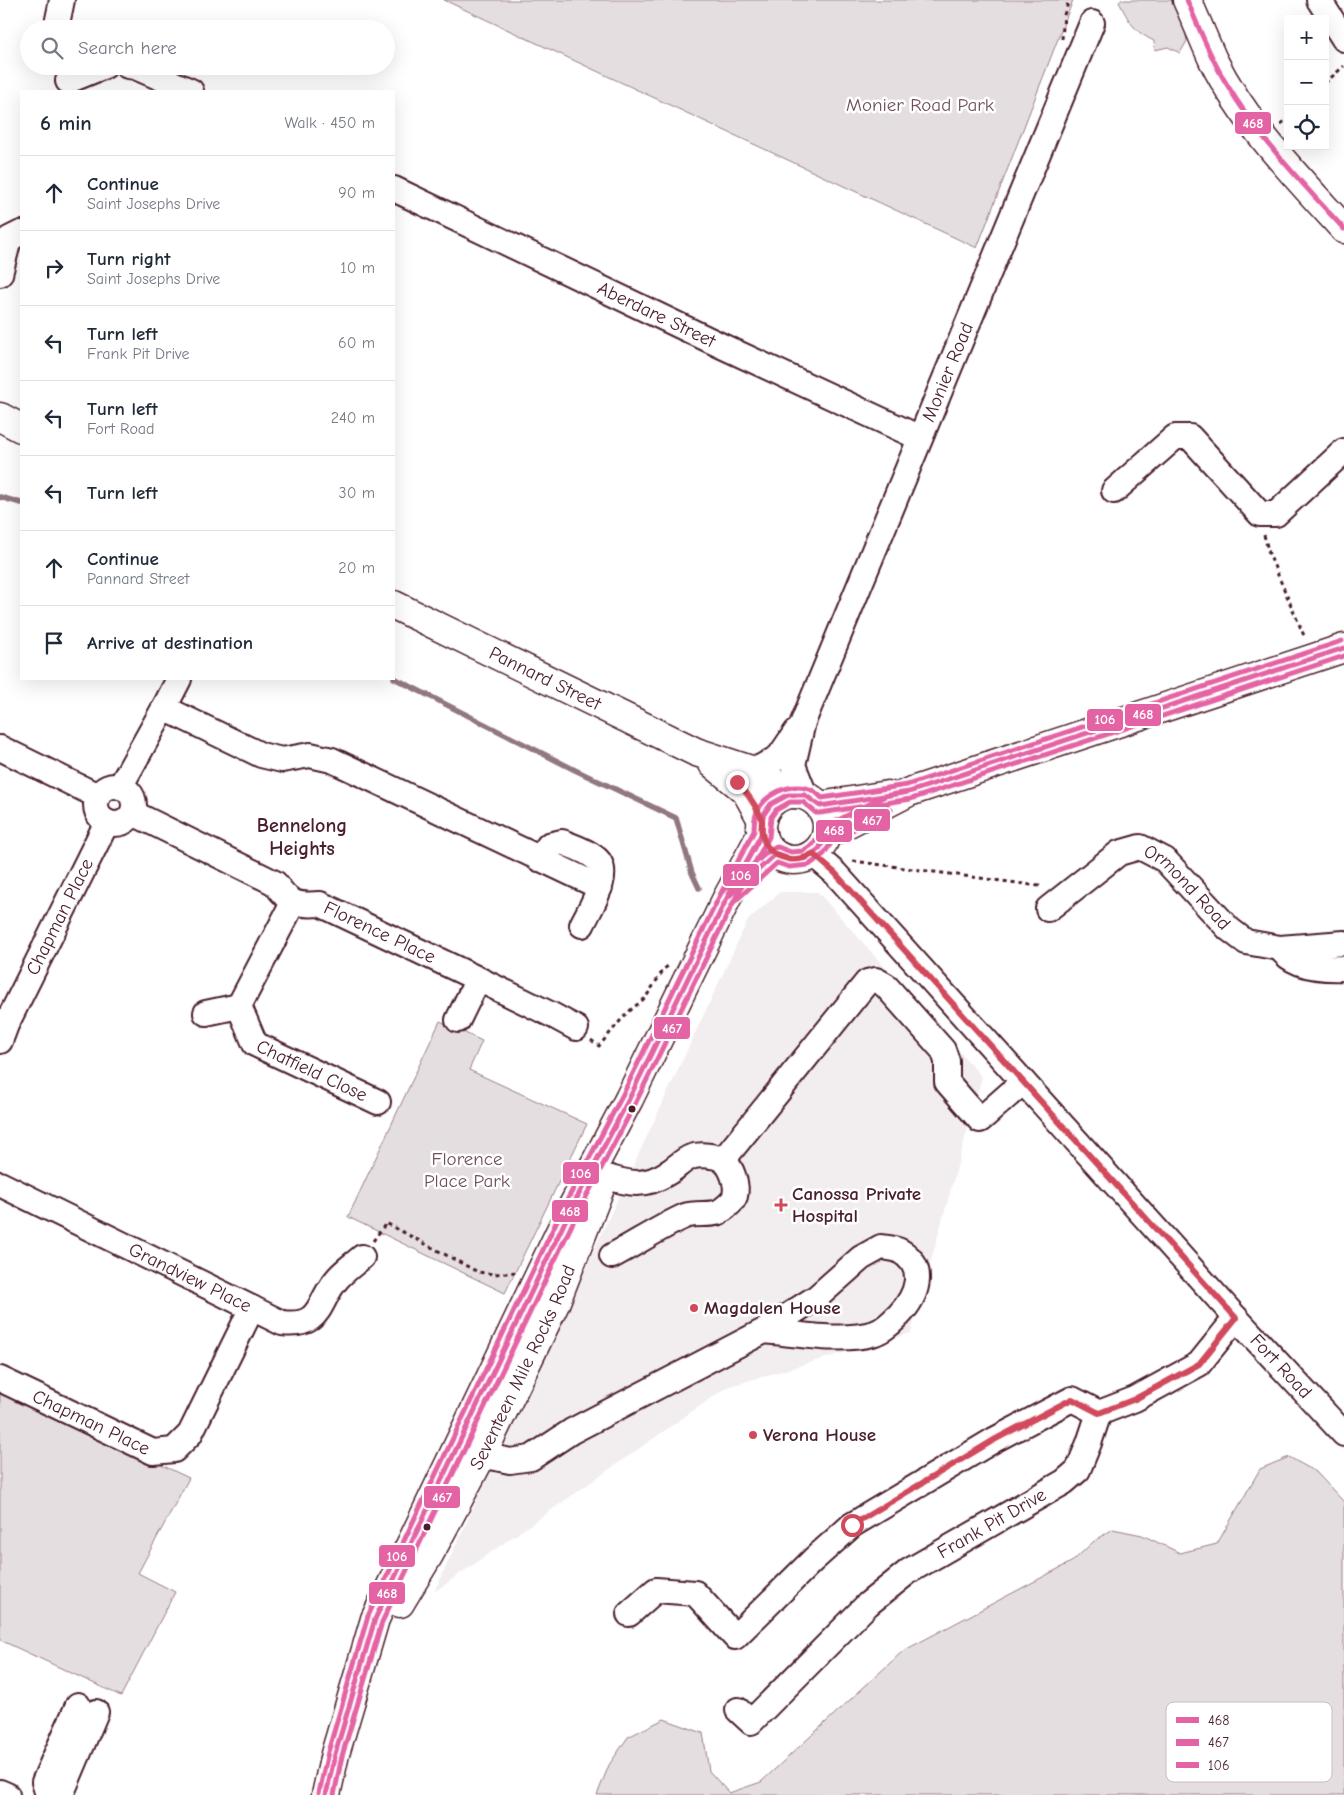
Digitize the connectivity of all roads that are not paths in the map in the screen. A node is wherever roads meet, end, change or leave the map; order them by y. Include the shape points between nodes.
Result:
1 (62, 0) edge
2 (1319, 0) edge
3 (1192, 6) edge
4 (58, 20) edge
5 (1092, 22) dead end
6 (1344, 39) edge
7 (80, 75) edge
8 (154, 75) edge
9 (67, 80) edge
10 (189, 90) edge
11 (395, 188) edge
12 (1344, 229) edge
13 (10, 235) edge
14 (0, 274) edge
15 (0, 417) edge
16 (20, 427) edge
17 (920, 438) junction
18 (1344, 451) edge
19 (1114, 491) dead end
20 (395, 605) edge
21 (1344, 648) edge
22 (178, 680) edge
23 (164, 708) junction
24 (803, 722) junction
25 (0, 748) edge
26 (696, 752) junction
27 (754, 771) junction
28 (120, 786) junction
29 (909, 792) junction
30 (98, 796) junction
31 (806, 798) junction
32 (133, 813) junction
33 (107, 822) junction
34 (766, 836) junction
35 (820, 844) junction
36 (293, 903) junction
37 (1048, 908) road end
38 (582, 925) dead end
39 (1344, 943) edge
40 (1280, 948) junction
41 (1344, 968) edge
42 (478, 979) junction
43 (240, 1006) junction
44 (206, 1014) dead end
45 (458, 1020) dead end
46 (576, 1028) road end
47 (0, 1041) edge
48 (1023, 1082) junction
49 (629, 1099) junction
50 (378, 1102) dead end
51 (723, 1160) junction
52 (604, 1176) junction
53 (0, 1184) edge
54 (612, 1256) dead end
55 (362, 1257) road end
56 (252, 1308) junction
57 (1236, 1318) junction
58 (764, 1331) junction
59 (0, 1379) edge
60 (1099, 1413) junction
61 (1344, 1434) edge
62 (470, 1449) junction
63 (630, 1614) dead end
64 (738, 1710) dead end
65 (0, 1792) edge
66 (7, 1795) edge
67 (48, 1795) edge
68 (61, 1795) edge
69 (326, 1795) edge

1 - 4 street
2 - 6 street
3 - 12 main road via 1213,60 1232,93 1264,139
5 - 17 street, Monier Road
7 - 9 street
8 - 10 street
11 - 17 street, Aberdare Street
13 - 14 street
15 - 16 main road
17 - 24 street, Monier Road
18 - 19 street via 1276,514 1260,514 1190,438 1175,436
20 - 26 main road, Pannard Street
21 - 29 main road
22 - 23 street
23 - 28 street
23 - 38 street via 261,755 282,760 310,755 332,760 600,887
24 - 27 street, Monier Road via 779,757
24 - 31 street, Monier Road via 793,765
25 - 30 street
26 - 27 main road, Pannard Street
26 - 34 main road, Pannard Street via 746,791
27 - 31 main road, Pannard Street
28 - 30 street via 110,787
28 - 32 street via 134,800
29 - 31 main road
29 - 35 main road
30 - 33 street via 96,806
31 - 34 main road via 782,796 771,804
31 - 35 main road via 827,822
32 - 33 street via 125,821
32 - 36 street via 275,883
33 - 47 street, Chapman Place
34 - 35 main road via 790,860 806,858
34 - 49 main road, Seventeen Mile Rocks Road via 727,898
35 - 48 street, Fort Road via 835,873
36 - 42 street, Florence Place via 320,904
36 - 43 street
37 - 40 street, Ormond Road via 1119,853 1140,847 1165,860 1229,929 1246,942
39 - 40 street, Ormond Road
40 - 41 street, Ormond Road via 1285,956 1306,965
42 - 45 street
42 - 46 street, Florence Place
43 - 44 street
43 - 50 street, Chatfield Close via 256,1044
48 - 51 street via 980,1120 947,1082 947,1061 943,1050 885,985 876,980 867,982
48 - 57 street, Fort Road
49 - 52 main road, Seventeen Mile Rocks Road
49 - 62 main road, Seventeen Mile Rocks Road via 569,1214
51 - 52 street via 709,1156 691,1157 650,1182 628,1184
51 - 54 street via 735,1182 735,1196 728,1205 710,1214 687,1215
52 - 62 main road, Seventeen Mile Rocks Road via 555,1304
53 - 56 street, Grandview Place
55 - 56 street, Grandview Place via 338,1278 318,1312 302,1323 282,1323
56 - 59 street, Chapman Place via 190,1434 174,1450 153,1452
57 - 60 street via 1199,1364 1135,1399
57 - 61 street, Fort Road
58 - 58 street via 817,1297 861,1258 881,1247 899,1251 911,1260 918,1276 915,1292 907,1307 877,1332 860,1337 835,1337
58 - 62 street via 572,1432 531,1458 510,1461
60 - 63 street via 1072,1399 994,1440 852,1525 735,1636 695,1593 656,1590
60 - 64 street, Frank Pit Drive via 1078,1470 1064,1482 909,1571 868,1604 751,1722
62 - 69 main road, Seventeen Mile Rocks Road via 375,1619
65 - 66 street
67 - 68 street via 44,1782 87,1708

